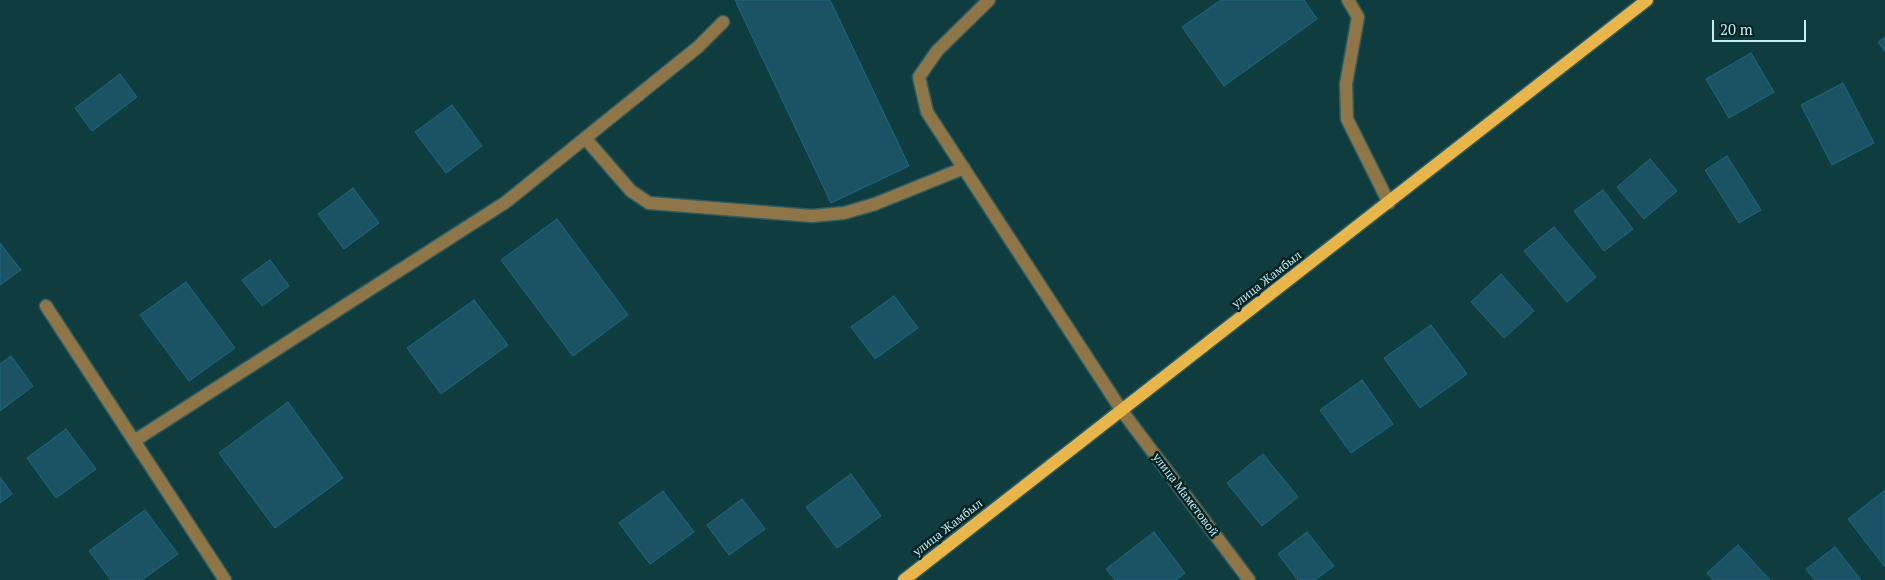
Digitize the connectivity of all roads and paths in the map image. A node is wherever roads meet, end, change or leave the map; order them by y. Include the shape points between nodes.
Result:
1 (989, 0) edge
2 (1348, 0) edge
3 (1647, 0) edge
4 (723, 22) dead end
5 (585, 138) junction
6 (964, 168) junction
7 (1389, 203) junction
8 (46, 306) dead end
9 (1122, 411) junction
10 (134, 442) junction
11 (225, 580) edge
12 (904, 580) edge
13 (1249, 580) edge

1 - 6 street, улица Маметовой via 937,51 919,77 927,112
2 - 7 street via 1358,17 1346,84 1346,119
3 - 7 main road, улица Жамбыл
4 - 5 street via 698,47
5 - 6 street via 631,191 649,202 802,215 844,213
5 - 10 street via 506,202
6 - 9 street, улица Маметовой
7 - 9 main road, улица Жамбыл
8 - 10 street
9 - 12 main road, улица Жамбыл
9 - 13 street, улица Маметовой
10 - 11 street

